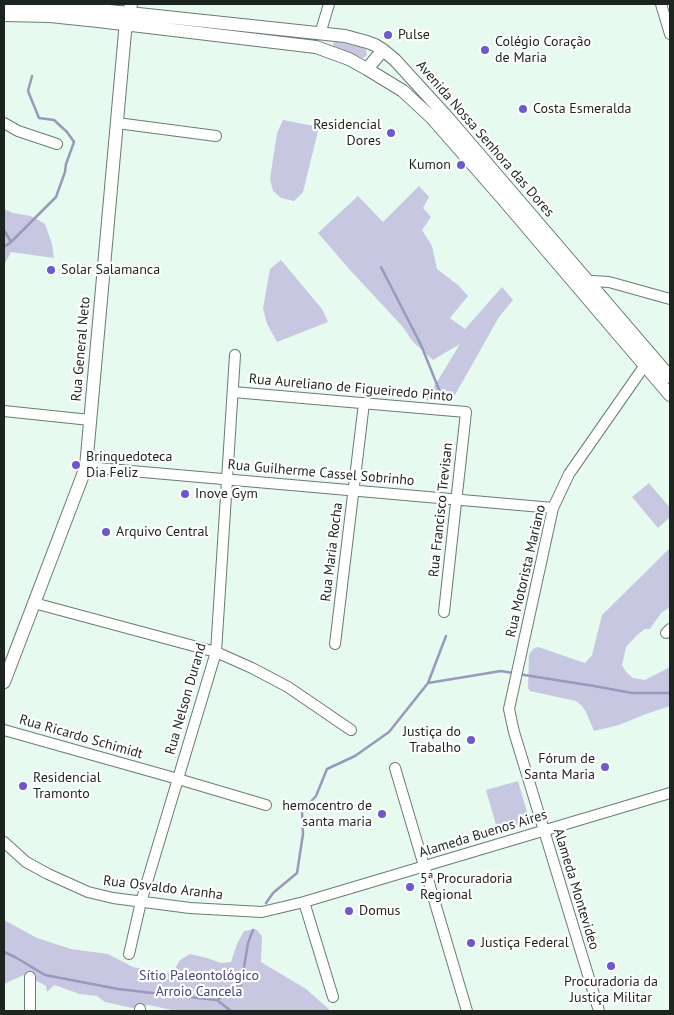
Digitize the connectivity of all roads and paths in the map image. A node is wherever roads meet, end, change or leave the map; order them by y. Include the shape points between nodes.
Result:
1 (48, 4) edge
2 (329, 4) edge
3 (662, 4) edge
4 (4, 6) edge
5 (129, 14) edge
6 (4, 15) edge
7 (320, 34) junction
8 (670, 34) edge
9 (383, 50) junction
10 (368, 69) junction
11 (4, 123) edge
12 (117, 123) junction
13 (216, 136) dead end
14 (58, 144) dead end
15 (584, 286) junction
16 (670, 299) edge
17 (235, 355) dead end
18 (645, 365) junction
19 (670, 377) edge
20 (233, 392) junction
21 (670, 396) edge
22 (364, 403) junction
23 (4, 411) edge
24 (466, 412) joint
25 (90, 420) junction
26 (86, 467) junction
27 (227, 479) junction
28 (354, 490) junction
29 (456, 499) junction
30 (553, 508) junction
31 (34, 603) junction
32 (444, 612) dead end
33 (334, 644) dead end
34 (216, 652) junction
35 (4, 682) edge
36 (513, 689) joint
37 (4, 730) edge
38 (351, 730) dead end
39 (395, 768) dead end
40 (178, 779) junction
41 (669, 796) edge
42 (266, 805) dead end
43 (544, 830) junction
44 (4, 842) edge
45 (424, 866) junction
46 (141, 902) junction
47 (304, 902) junction
48 (129, 954) dead end
49 (30, 977) dead end
50 (333, 997) dead end
51 (30, 1011) edge
52 (467, 1011) edge
53 (600, 1011) edge

1 - 4 main road
1 - 5 main road
2 - 7 street
3 - 8 street
5 - 6 main road
5 - 7 main road, Avenida Nossa Senhora das Dores
5 - 10 main road, Avenida Nossa Senhora das Dores via 316,47
5 - 12 main road, Rua General Neto
7 - 9 main road, Avenida Nossa Senhora das Dores via 345,36
9 - 10 main road
9 - 15 main road, Avenida Nossa Senhora das Dores via 447,116
10 - 15 main road, Avenida Nossa Senhora das Dores via 403,92 432,118
11 - 14 street
12 - 13 street
12 - 25 main road, Rua General Neto
15 - 16 street via 594,281 609,282
15 - 18 main road, Avenida Nossa Senhora das Dores
15 - 19 main road, Avenida Nossa Senhora das Dores
17 - 20 street, Rua Nelson Durand
18 - 21 main road, Avenida Nossa Senhora das Dores
18 - 30 street, Rua Motorista Mariano via 570,474
20 - 22 street, Rua Aureliano de Figueiredo Pinto
20 - 27 street, Rua Nelson Durand
22 - 24 street, Rua Aureliano de Figueiredo Pinto
22 - 28 street, Rua Maria Rocha
23 - 25 street
24 - 29 street, Rua Francisco Trevisan
25 - 26 main road, Rua General Neto
26 - 27 street, Rua Guilherme Cassel Sobrinho
26 - 31 main road, Rua General Neto
27 - 28 street, Rua Guilherme Cassel Sobrinho
27 - 34 street, Rua Nelson Durand
28 - 29 street, Rua Guilherme Cassel Sobrinho
28 - 33 street, Rua Maria Rocha
29 - 30 street, Rua Guilherme Cassel Sobrinho
29 - 32 street, Rua Francisco Trevisan
30 - 36 street, Rua Motorista Mariano
31 - 34 street
31 - 35 main road, Rua General Neto
34 - 38 street via 288,687
34 - 40 street, Rua Nelson Durand
36 - 43 street, Alameda Montevideo via 510,717
37 - 40 street, Rua Ricardo Schimidt
39 - 45 street
40 - 42 street, Rua Ricardo Schimidt
40 - 46 street, Rua Nelson Durand
41 - 43 street, Alameda Buenos Aires
43 - 45 street, Alameda Buenos Aires
43 - 53 street, Alameda Montevideo
44 - 46 street, Rua Osvaldo Aranha via 26,862 72,886
45 - 47 street, Alameda Buenos Aires
45 - 52 street
46 - 47 street, Rua Osvaldo Aranha via 262,912
46 - 48 street, Rua Nelson Durand
47 - 50 street
49 - 51 street

